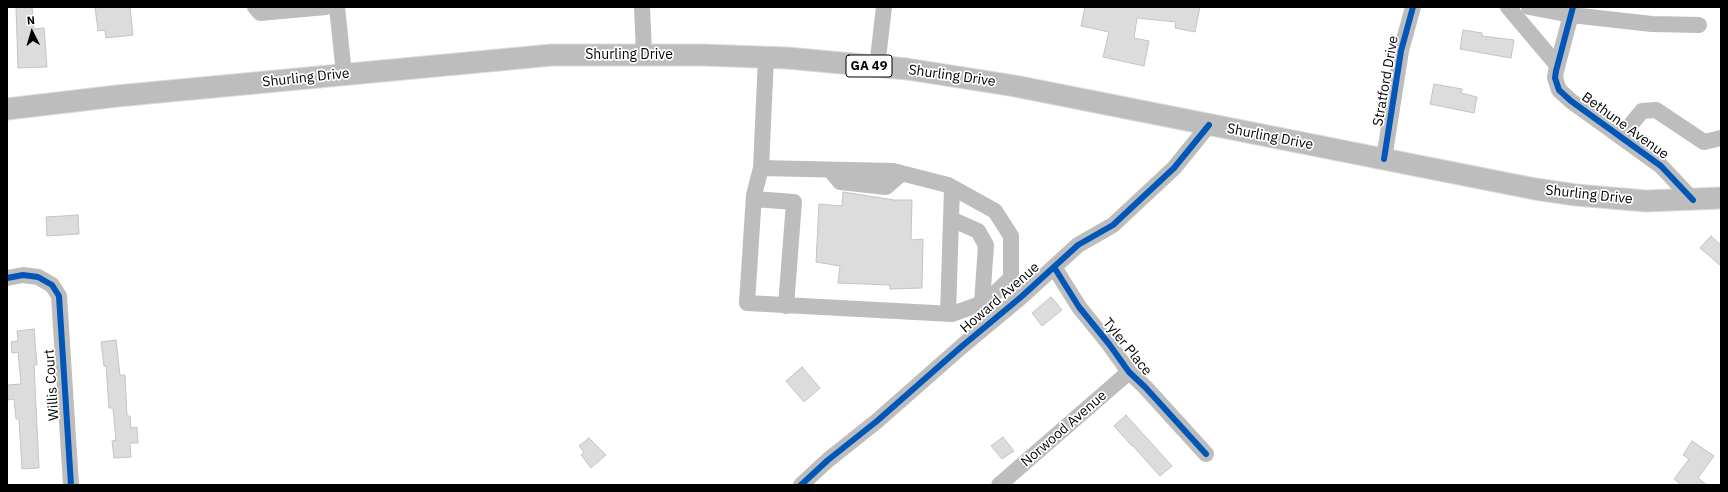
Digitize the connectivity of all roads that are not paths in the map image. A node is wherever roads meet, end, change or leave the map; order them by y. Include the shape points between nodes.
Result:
1 (326, 7) edge
2 (338, 7) edge
3 (642, 7) edge
4 (884, 7) edge
5 (1413, 7) edge
6 (1508, 7) edge
7 (1529, 7) edge
8 (306, 8) edge
9 (258, 9) edge
10 (276, 9) edge
11 (1572, 11) edge
12 (1699, 25) dead end
13 (644, 54) junction
14 (766, 58) junction
15 (1557, 65) junction
16 (877, 67) junction
17 (344, 74) junction
18 (7, 109) edge
19 (1208, 125) junction
20 (1620, 137) junction
21 (1721, 138) edge
22 (1384, 159) junction
23 (761, 168) junction
24 (952, 188) junction
25 (1721, 198) edge
26 (754, 199) junction
27 (1693, 200) junction
28 (951, 219) junction
29 (1054, 267) junction
30 (7, 278) edge
31 (1011, 278) junction
32 (1039, 281) junction
33 (982, 303) junction
34 (786, 306) junction
35 (948, 314) junction
36 (1129, 372) junction
37 (1206, 454) dead end
38 (70, 485) edge
39 (801, 485) edge
40 (999, 485) edge

1 - 8 street
2 - 17 street
3 - 13 street
4 - 16 street
5 - 22 street, Stratford Drive via 1402,51
6 - 15 street
7 - 11 street
8 - 10 street
9 - 10 street
11 - 12 street via 1652,24
11 - 15 street, Bethune Avenue
13 - 14 main road, Shurling Drive / GA 49
13 - 17 main road, Shurling Drive / GA 49 via 552,55
14 - 16 main road, Shurling Drive / GA 49
14 - 23 street
15 - 20 street, Bethune Avenue via 1555,78 1559,90
16 - 19 main road, Shurling Drive / GA 49 via 907,69 1015,86
17 - 18 main road, Shurling Drive / GA 49
19 - 22 main road, Shurling Drive / GA 49
19 - 29 street, Howard Avenue via 1174,168 1113,226 1078,245
20 - 21 street via 1642,111 1656,110 1704,142
20 - 27 street, Bethune Avenue via 1661,166
22 - 27 main road, Shurling Drive / GA 49 via 1510,185 1576,195 1646,200
23 - 24 street via 893,172
23 - 26 street
24 - 28 street
24 - 31 street via 995,211 1011,236
25 - 27 main road, Shurling Drive / GA 49
26 - 34 street via 747,304
26 - 34 street via 794,202
28 - 33 street via 978,231 986,245
28 - 35 street
29 - 32 street, Howard Avenue
29 - 36 street, Tyler Place via 1079,307
30 - 38 street, Willis Court via 23,274 46,280 59,296
31 - 32 street
31 - 33 street
32 - 39 street, Howard Avenue
33 - 35 street
34 - 35 street
36 - 37 street, Tyler Place
36 - 40 street, Norwood Avenue

